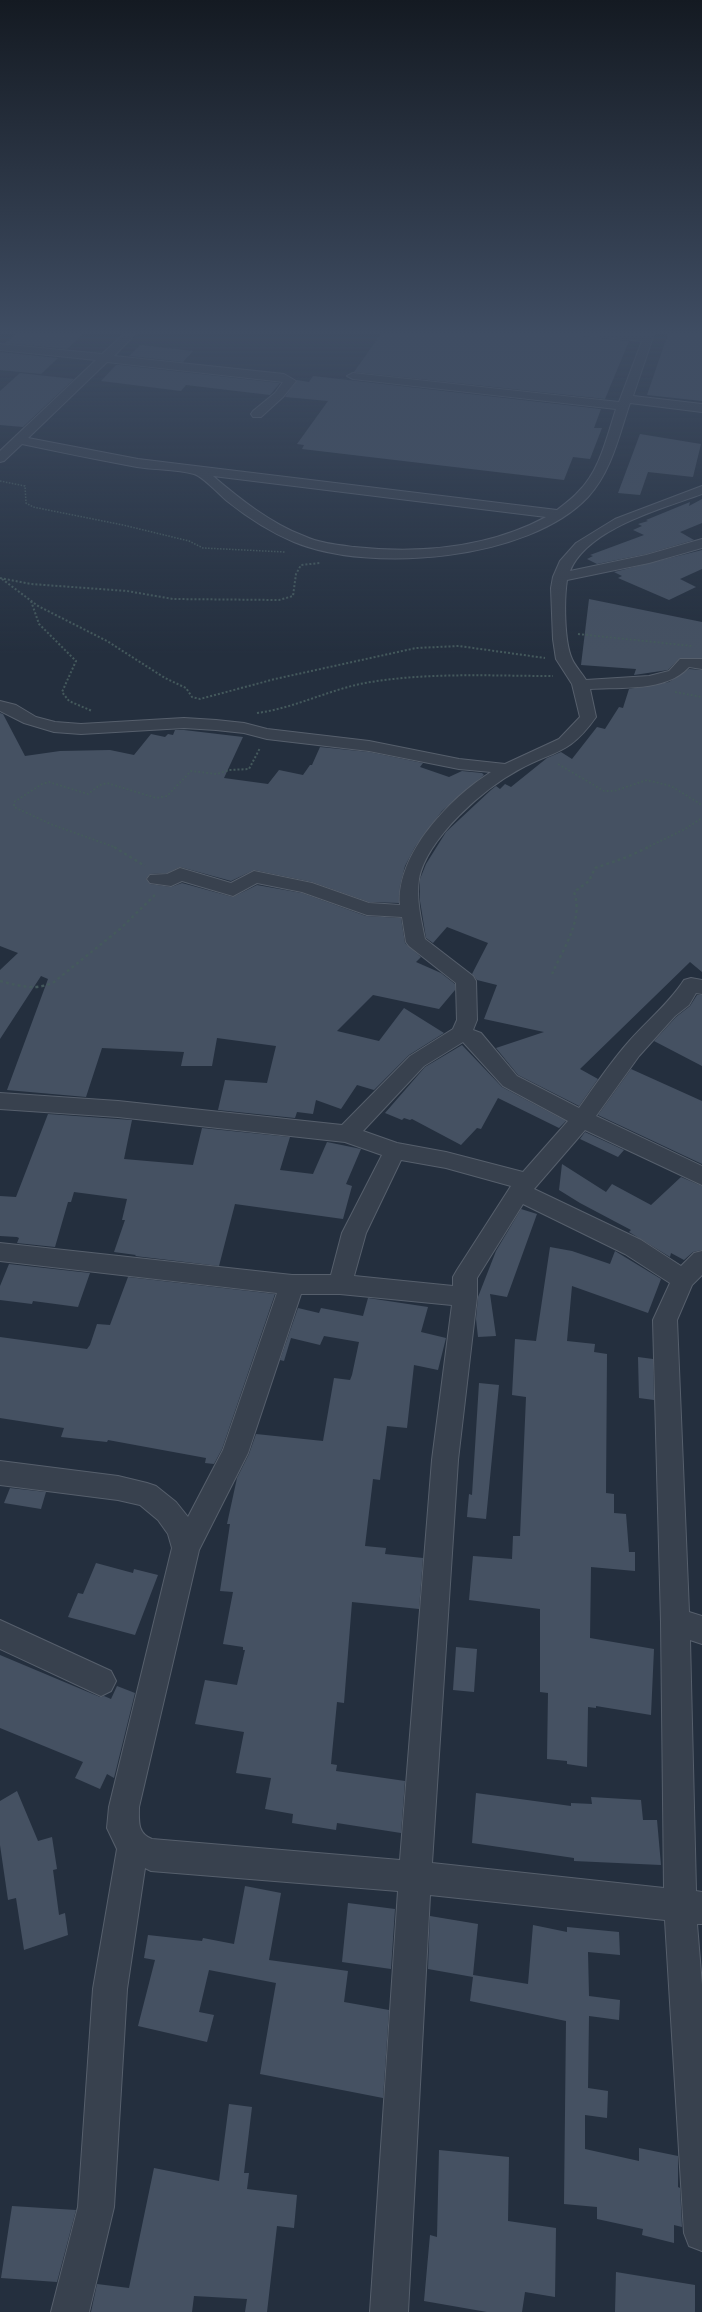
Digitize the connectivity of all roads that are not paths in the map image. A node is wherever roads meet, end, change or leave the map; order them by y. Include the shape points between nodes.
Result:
1 (611, 439) edge
2 (19, 440) joint
3 (0, 458) edge
4 (199, 470) junction
5 (702, 490) edge
6 (558, 514) junction
7 (702, 543) edge
8 (560, 577) junction
9 (702, 664) edge
10 (577, 681) junction
11 (0, 706) edge
12 (508, 769) junction
13 (156, 879) road end
14 (410, 912) junction
15 (702, 987) edge
16 (462, 1033) junction
17 (0, 1101) edge
18 (582, 1119) junction
19 (347, 1134) junction
20 (395, 1151) junction
21 (702, 1176) edge
22 (524, 1187) junction
23 (0, 1252) edge
24 (692, 1269) edge
25 (340, 1284) junction
26 (292, 1286) junction
27 (465, 1297) junction
28 (0, 1473) edge
29 (186, 1548) junction
30 (689, 1626) edge
31 (0, 1634) edge
32 (101, 1681) dead end
33 (133, 1847) junction
34 (415, 1877) junction
35 (691, 1906) edge
36 (702, 2233) edge
37 (70, 2312) edge
38 (389, 2312) edge

1 - 6 street via 597,475 583,495
2 - 3 street
2 - 4 street via 103,457
4 - 6 street
4 - 6 street via 247,511 268,524 300,539 354,551 385,554 442,552 486,544 530,530
5 - 8 street via 592,536 566,563
7 - 8 street via 640,563
8 - 10 street via 558,618 564,661 572,669
9 - 10 street via 685,662 674,674 650,681
10 - 12 street via 586,699 588,717 576,733 562,745
11 - 12 street via 10,708 30,720 54,727 81,729 216,725 369,746 439,760
12 - 14 street via 462,801 449,813 432,836 410,881
13 - 14 street via 171,880 180,874 233,890 254,877 306,888 367,909
14 - 16 street via 416,942 466,981 467,1020
15 - 18 street via 691,985 682,1000 668,1011 632,1051
16 - 18 street via 474,1038 510,1081
16 - 19 street via 417,1061
17 - 19 street via 118,1109
18 - 21 street
18 - 22 street
19 - 20 street
20 - 22 street via 446,1160
20 - 25 street via 354,1233
22 - 24 street via 633,1247
22 - 27 street via 465,1277
23 - 26 street
24 - 30 street via 665,1320
25 - 26 street
25 - 27 street
26 - 29 street via 235,1454
27 - 34 street via 445,1460
28 - 29 street via 118,1488 147,1495 167,1511 180,1528
29 - 33 street via 124,1807 123,1828
30 - 35 street
31 - 32 street
33 - 34 street via 151,1855
33 - 37 street via 110,1989 96,2207
34 - 35 street
34 - 38 street
35 - 36 street

